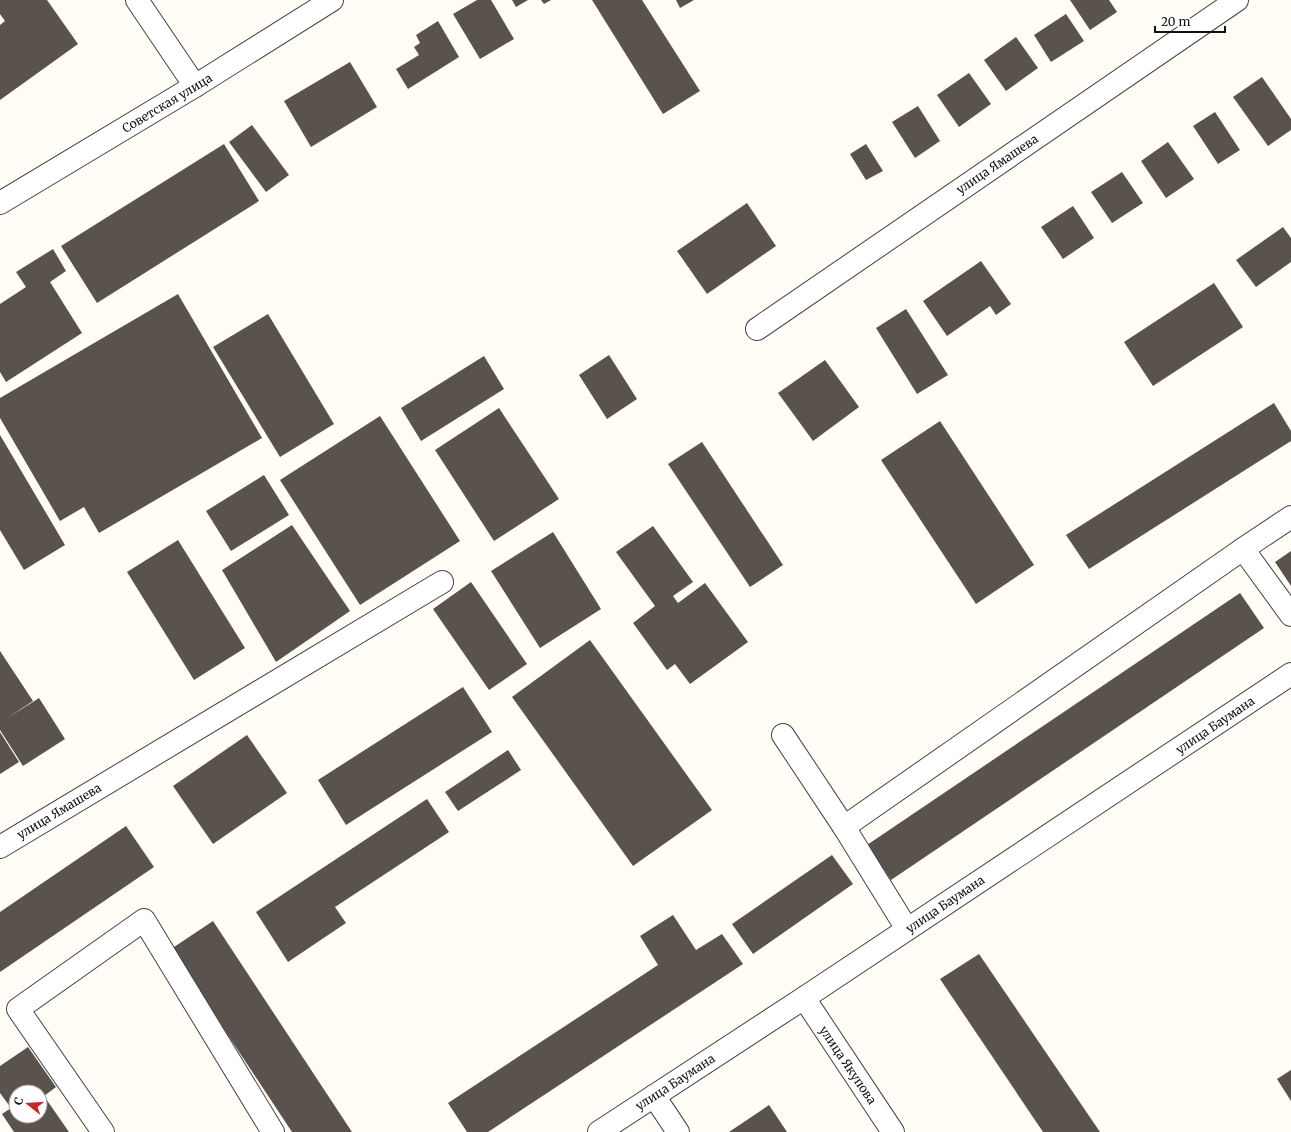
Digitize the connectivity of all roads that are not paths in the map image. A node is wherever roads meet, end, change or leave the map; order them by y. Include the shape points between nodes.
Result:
1 (137, 0) edge
2 (332, 0) edge
3 (1237, 0) edge
4 (195, 86) junction
5 (0, 203) edge
6 (757, 329) dead end
7 (1291, 518) edge
8 (1243, 549) junction
9 (442, 582) dead end
10 (1291, 615) edge
11 (1291, 674) edge
12 (784, 735) dead end
13 (844, 827) junction
14 (0, 847) edge
15 (907, 930) junction
16 (804, 998) junction
17 (654, 1096) junction
18 (103, 1132) edge
19 (273, 1132) edge
20 (599, 1132) edge
21 (678, 1132) edge
22 (893, 1132) edge

1 - 4 street
2 - 4 street, Советская улица
3 - 6 street, улица Ямашева
4 - 5 street, Советская улица
7 - 8 street
8 - 10 street
8 - 13 street
9 - 14 street, улица Ямашева
11 - 15 street, улица Баумана
12 - 13 street
13 - 15 street
15 - 16 street, улица Баумана
16 - 17 street, улица Баумана
16 - 22 street, улица Якупова
17 - 20 street, улица Баумана
17 - 21 street
18 - 19 street via 18,1009 144,920

